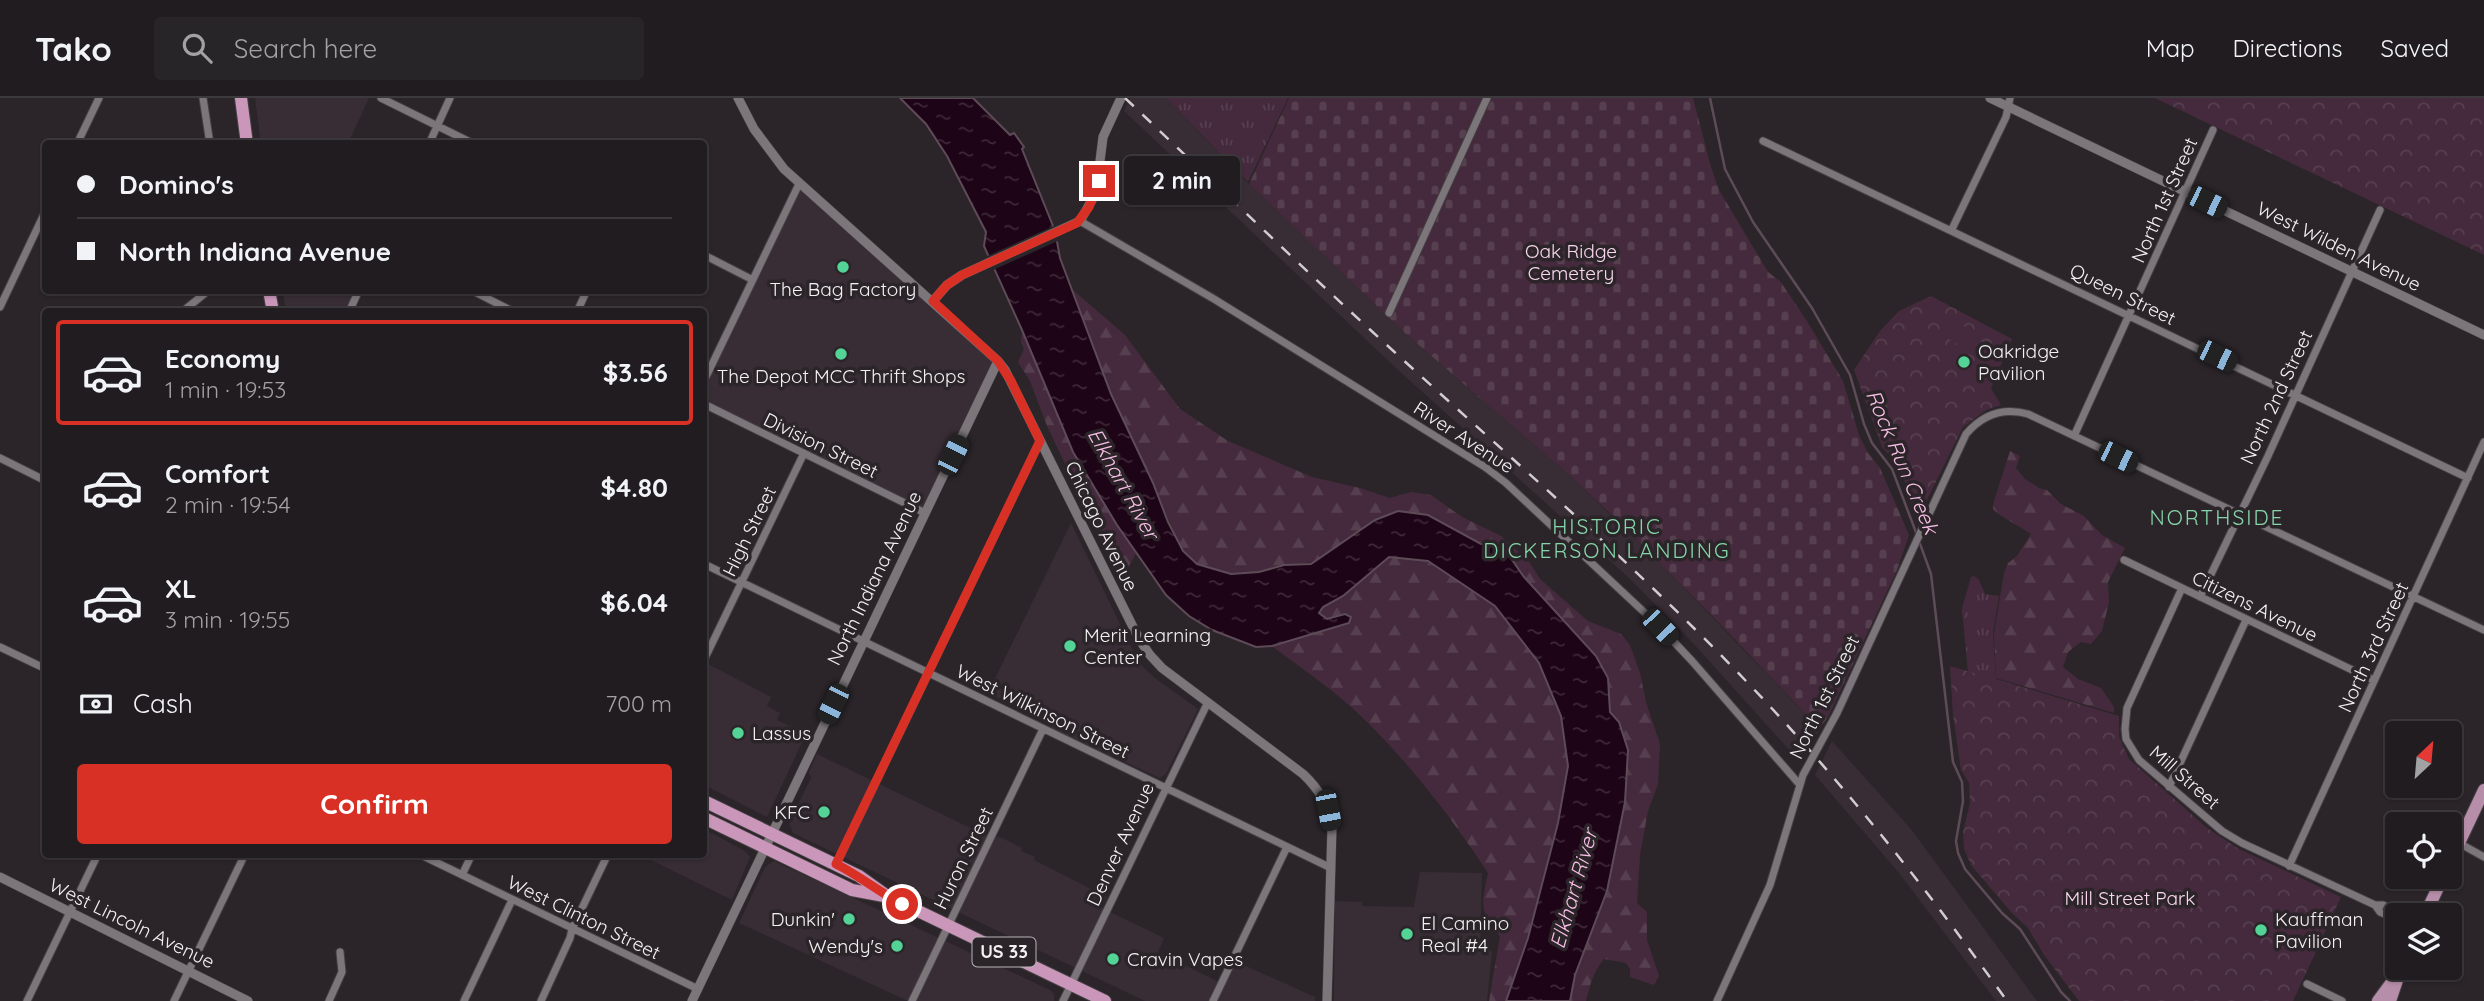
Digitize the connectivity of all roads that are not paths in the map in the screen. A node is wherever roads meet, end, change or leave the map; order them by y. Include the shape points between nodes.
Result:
1 (99, 98) edge
2 (203, 98) edge
3 (241, 98) edge
4 (381, 98) edge
5 (450, 98) edge
6 (738, 98) edge
7 (1121, 98) edge
8 (1487, 98) edge
9 (1990, 98) edge
10 (2009, 102) edge
11 (437, 125) junction
12 (2213, 130) dead end
13 (79, 140) edge
14 (209, 140) edge
15 (246, 140) edge
16 (431, 140) edge
17 (466, 140) edge
18 (1763, 141) dead end
19 (799, 184) junction
20 (2185, 191) junction
21 (2380, 210) dead end
22 (42, 218) edge
23 (1080, 221) junction
24 (1952, 229) junction
25 (707, 257) edge
26 (2351, 271) junction
27 (753, 279) junction
28 (204, 294) edge
29 (479, 294) edge
30 (933, 301) junction
31 (0, 307) edge
32 (187, 308) edge
33 (506, 308) edge
34 (1389, 313) dead end
35 (2129, 314) junction
36 (2484, 335) edge
37 (998, 361) junction
38 (707, 375) edge
39 (2295, 394) junction
40 (707, 405) edge
41 (2074, 436) junction
42 (1040, 441) junction
43 (2484, 442) edge
44 (804, 453) junction
45 (0, 458) edge
46 (2468, 478) junction
47 (42, 479) edge
48 (925, 513) junction
49 (2239, 514) junction
50 (2124, 560) dead end
51 (707, 565) edge
52 (741, 582) junction
53 (2182, 588) junction
54 (2200, 597) junction
55 (2414, 597) junction
56 (2246, 620) junction
57 (2484, 630) edge
58 (864, 641) junction
59 (0, 647) edge
60 (707, 654) edge
61 (42, 667) edge
62 (928, 673) junction
63 (2374, 680) junction
64 (1208, 702) junction
65 (1043, 729) junction
66 (1800, 785) junction
67 (1165, 787) junction
68 (2169, 787) junction
69 (2484, 790) edge
70 (707, 802) edge
71 (707, 820) edge
72 (772, 834) junction
73 (2462, 837) edge
74 (2462, 845) edge
75 (1287, 846) junction
76 (766, 849) junction
77 (2484, 857) edge
78 (96, 858) edge
79 (243, 858) edge
80 (427, 858) edge
81 (470, 858) edge
82 (606, 858) edge
83 (836, 864) junction
84 (2289, 866) junction
85 (1331, 868) junction
86 (462, 875) junction
87 (0, 877) edge
88 (887, 896) junction
89 (512, 900) junction
90 (2375, 905) junction
91 (2385, 906) edge
92 (71, 912) junction
93 (2385, 914) edge
94 (947, 925) junction
95 (572, 929) junction
96 (340, 952) dead end
97 (188, 970) junction
98 (2393, 980) edge
99 (2397, 980) edge
100 (1071, 984) junction
101 (2307, 984) dead end
102 (698, 989) junction
103 (27, 1001) edge
104 (174, 1001) edge
105 (248, 1001) edge
106 (329, 1001) edge
107 (464, 1001) edge
108 (541, 1001) edge
109 (692, 1001) edge
110 (912, 1001) edge
111 (1063, 1001) edge
112 (1105, 1001) edge
113 (1213, 1001) edge
114 (1327, 1001) edge
115 (1717, 1001) edge
116 (2342, 1001) edge
117 (2378, 1001) edge
118 (2390, 1001) edge

1 - 13 street
2 - 14 street
3 - 15 highway
4 - 11 street
5 - 11 street
6 - 19 street, Chicago Avenue via 770,152
7 - 23 street via 1103,137 1096,192
8 - 34 street
9 - 10 street, West Wilden Avenue
10 - 20 street, West Wilden Avenue
10 - 24 street
11 - 16 street
11 - 17 street
12 - 20 street, North 1st Street
18 - 24 street, Queen Street
19 - 27 street
19 - 30 street, Chicago Avenue
20 - 26 street, West Wilden Avenue
20 - 35 street, North 1st Street
21 - 26 street, North 2nd Street
22 - 31 street
23 - 30 street via 955,279
23 - 66 street, River Avenue via 1214,299 1506,483 1660,627
24 - 35 street, Queen Street
25 - 27 street
26 - 36 street, West Wilden Avenue
26 - 39 street, North 2nd Street
27 - 38 street
28 - 32 street
29 - 33 street
30 - 37 street, Chicago Avenue
35 - 39 street, Queen Street
35 - 41 street, North 1st Street
37 - 42 street, Chicago Avenue
37 - 48 street, North Indiana Avenue
39 - 46 street, Queen Street
39 - 49 street, North 2nd Street
40 - 44 street, Division Street
41 - 49 street
41 - 66 street, North 1st Street via 2015,411 1982,419 1966,434
42 - 62 street
42 - 64 street, Chicago Avenue via 1139,639 1162,668
43 - 46 street, North 3rd Street
44 - 48 street, Division Street
44 - 52 street, High Street
45 - 47 street
46 - 55 street, North 3rd Street
48 - 58 street, North Indiana Avenue
49 - 54 street, North 2nd Street
49 - 55 street
50 - 53 street, Citizens Avenue
51 - 52 street, West Wilkinson Street
52 - 58 street, West Wilkinson Street
52 - 60 street, High Street
53 - 54 street, Citizens Avenue
53 - 68 street, Mill Street via 2125,717 2131,750
54 - 56 street, Citizens Avenue
55 - 57 street
55 - 63 street, North 3rd Street
56 - 63 street, Citizens Avenue
56 - 68 street
58 - 62 street, West Wilkinson Street
58 - 72 street, North Indiana Avenue
59 - 61 street
62 - 65 street, West Wilkinson Street
62 - 83 street
63 - 84 street, North 3rd Street
64 - 67 street, Denver Avenue
64 - 85 street, Chicago Avenue via 1303,774 1322,795 1332,827
65 - 67 street, West Wilkinson Street
65 - 94 street, Huron Street
66 - 115 street, North 1st Street via 1770,885
67 - 75 street, West Wilkinson Street
67 - 100 street, Denver Avenue
68 - 84 street, Mill Street via 2222,831
69 - 73 main road
70 - 72 highway, US 33
71 - 76 highway
72 - 76 street, North Indiana Avenue
72 - 83 highway, US 33
74 - 77 street
75 - 85 street, West Wilkinson Street
75 - 113 street
76 - 88 highway via 852,890
76 - 102 street, North Indiana Avenue
78 - 92 street
79 - 97 street
80 - 86 street, West Clinton Street
81 - 86 street
82 - 95 street
83 - 88 highway, US 33
84 - 90 street, Mill Street
85 - 114 street, Chicago Avenue
86 - 89 street, West Clinton Street
87 - 92 street, West Lincoln Avenue
88 - 94 highway, US 33
89 - 95 street, West Clinton Street
89 - 107 street
90 - 91 street, Mill Street
90 - 93 street, Mill Street
92 - 97 street, West Lincoln Avenue
92 - 103 street
94 - 100 highway, US 33
94 - 110 street, Huron Street
95 - 102 street, West Clinton Street
95 - 108 street
96 - 106 street via 342,972
97 - 104 street
97 - 105 street, West Lincoln Avenue
98 - 117 main road
99 - 118 main road
100 - 111 street, Denver Avenue
100 - 112 highway, US 33
101 - 116 street
102 - 109 street, North Indiana Avenue

